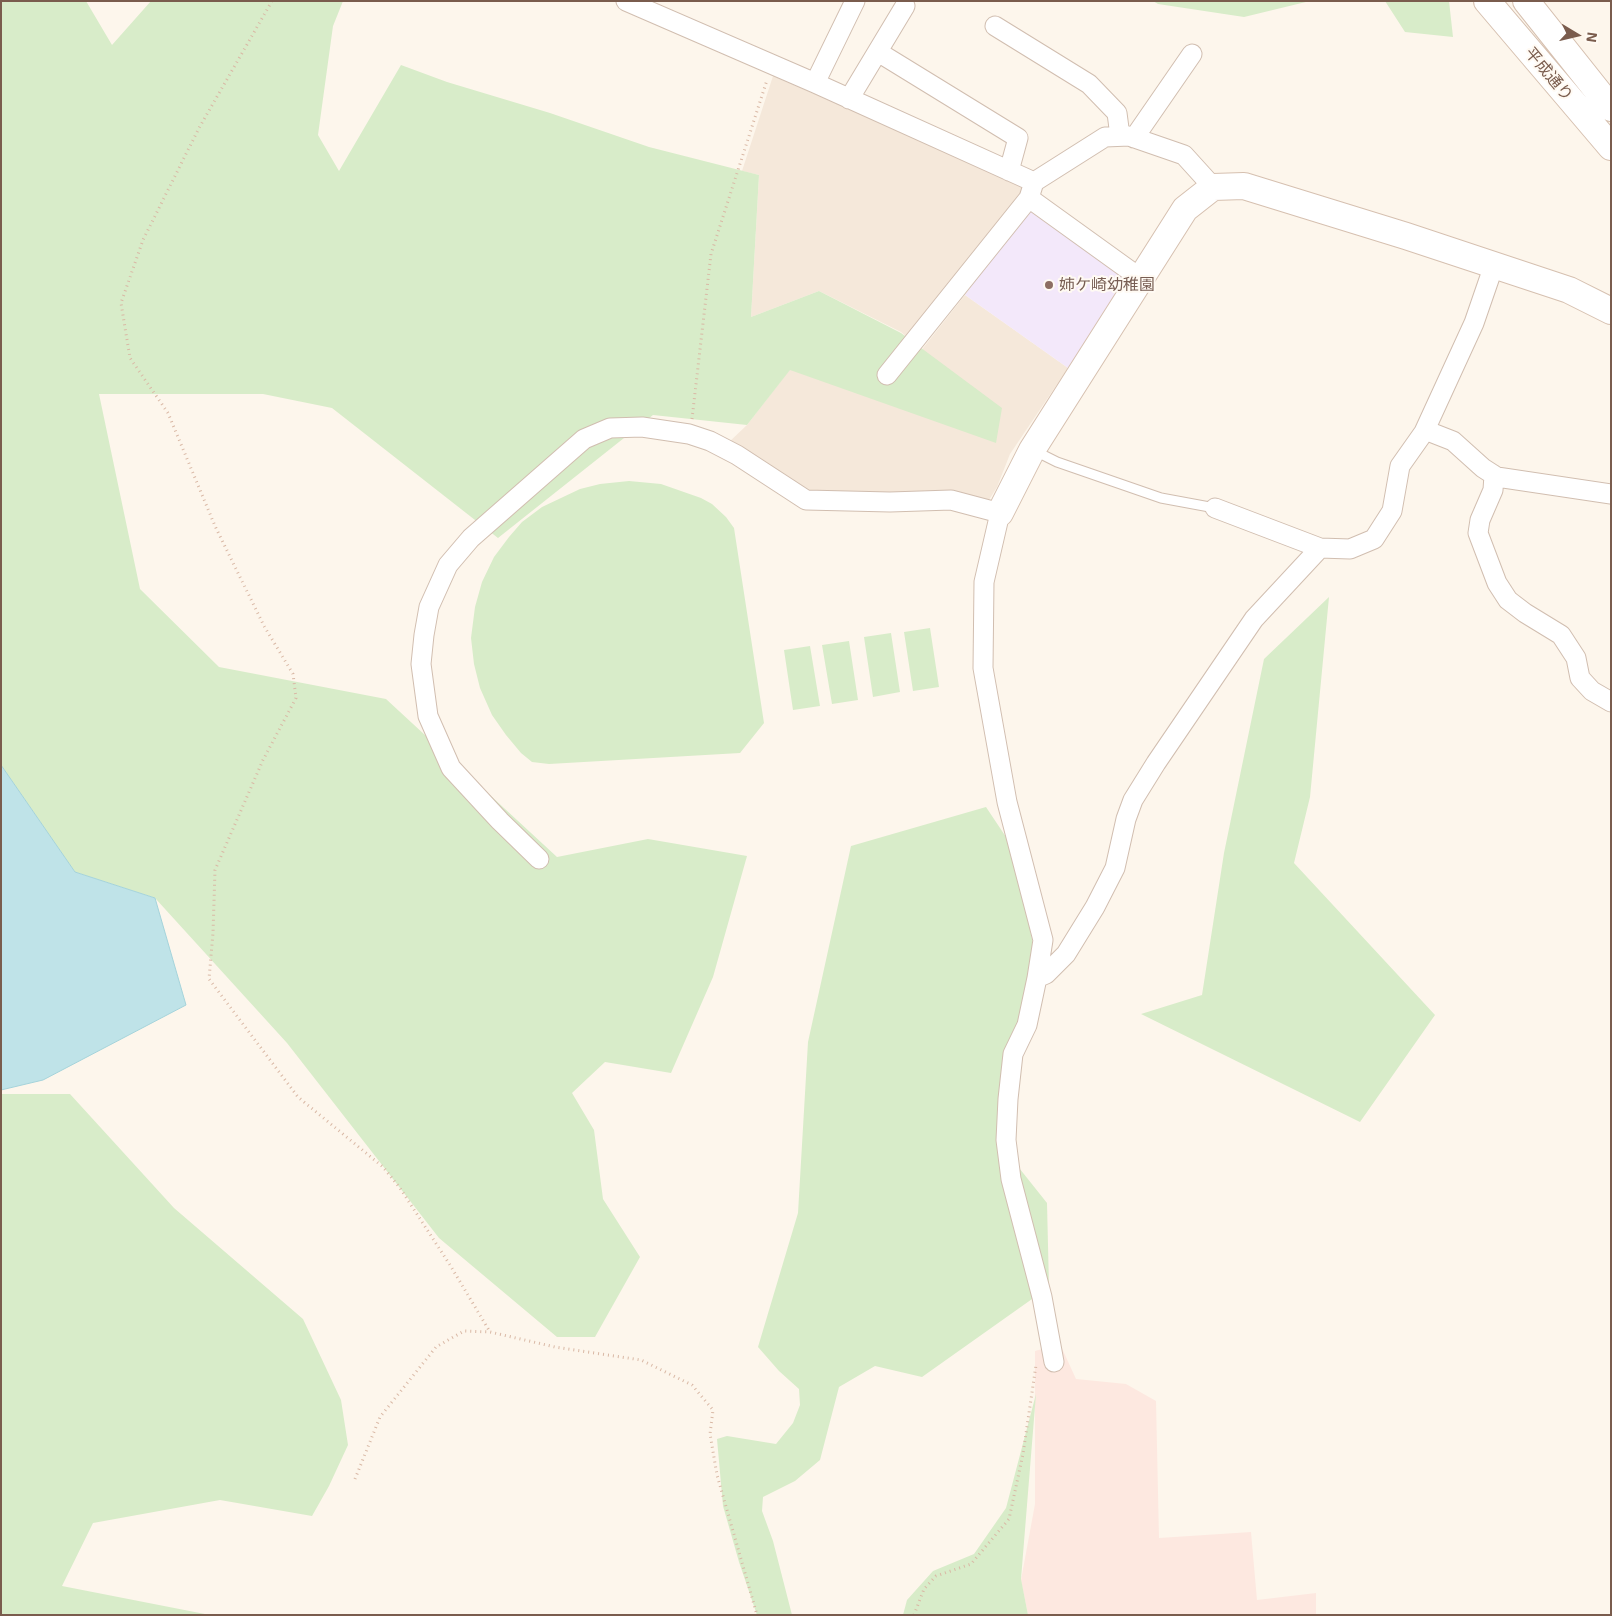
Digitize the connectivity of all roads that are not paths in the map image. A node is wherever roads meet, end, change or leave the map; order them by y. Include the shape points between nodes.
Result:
1 (626, 1) edge
2 (854, 1) edge
3 (1487, 1) edge
4 (1526, 1) edge
5 (905, 6) dead end
6 (995, 26) dead end
7 (878, 52) junction
8 (1192, 54) dead end
9 (815, 83) junction
10 (849, 99) junction
11 (1611, 108) edge
12 (1127, 137) junction
13 (1611, 147) edge
14 (1009, 171) junction
15 (1213, 187) junction
16 (1032, 190) junction
17 (1494, 265) junction
18 (1140, 278) junction
19 (1611, 311) edge
20 (887, 375) dead end
21 (1424, 432) junction
22 (1032, 450) junction
23 (1494, 475) junction
24 (1611, 494) edge
25 (1215, 508) joint
26 (1000, 513) junction
27 (1320, 548) junction
28 (1611, 702) edge
29 (539, 859) dead end
30 (1038, 978) junction
31 (1045, 1362) road end

1 - 9 street
2 - 9 street
3 - 13 street, 平成通り
4 - 11 street, 平成通り
5 - 7 street
6 - 12 street via 1089,84 1117,113
7 - 10 street
7 - 14 street via 1018,138
8 - 12 street
9 - 10 street
10 - 14 street
12 - 15 street via 1184,155
12 - 16 street via 1105,137
14 - 16 street
15 - 17 street via 1244,186
15 - 18 street via 1185,210
16 - 18 street
16 - 20 street
17 - 19 street via 1569,290
17 - 21 street via 1474,323
18 - 22 street
21 - 23 street via 1453,441
21 - 27 street via 1400,466 1392,510 1374,539 1350,549
22 - 25 lane via 1057,462 1161,498
22 - 26 street
23 - 24 street
23 - 28 street via 1493,490 1478,533 1497,583 1508,600 1561,634 1576,658 1580,678 1592,691
25 - 27 street
26 - 29 street via 951,500 806,500 737,455 689,434 642,427 610,428 584,439 471,538 448,565 429,607 424,635 421,664 428,716 451,768
26 - 30 street via 984,582 982,668 1007,802 1043,940
27 - 30 street via 1254,619 1156,763 1133,800 1115,868 1095,906 1066,954
30 - 31 street via 1027,1025 1013,1054 1006,1140 1011,1179 1042,1297

